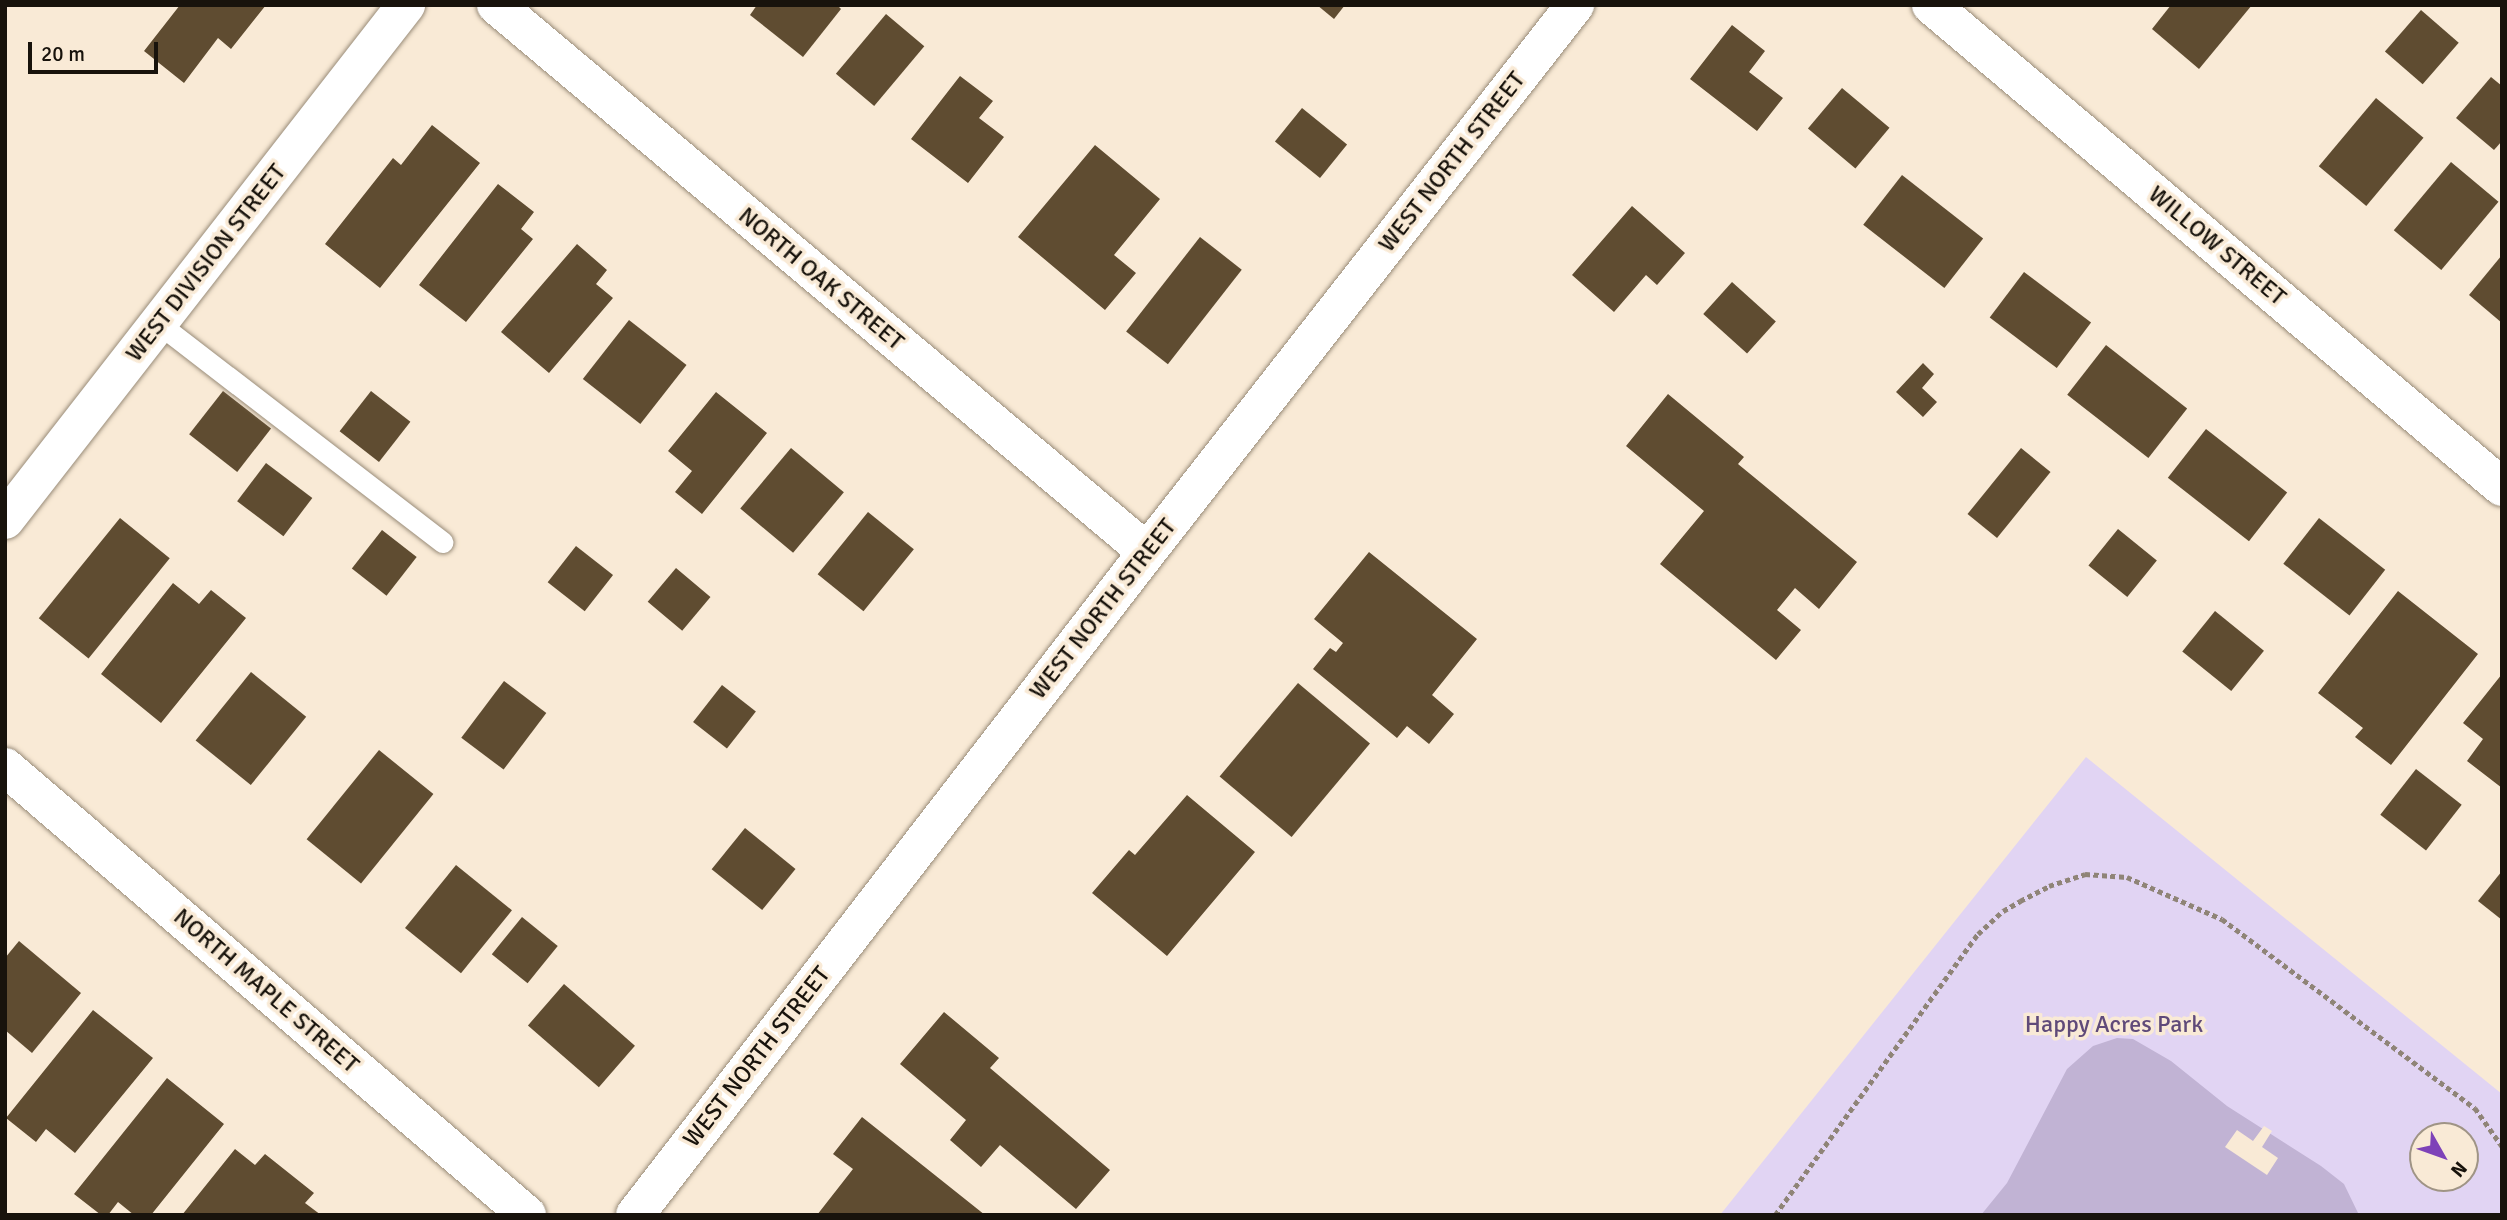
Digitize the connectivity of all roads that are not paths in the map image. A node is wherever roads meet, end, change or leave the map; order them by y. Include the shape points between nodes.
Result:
1 (406, 5) edge
2 (496, 5) edge
3 (1575, 5) edge
4 (1931, 5) edge
5 (158, 323) junction
6 (2502, 486) edge
7 (5, 520) edge
8 (442, 542) dead end
9 (1147, 552) junction
10 (5, 767) edge
11 (527, 1215) edge
12 (635, 1215) edge

1 - 5 street, WEST DIVISION STREET
2 - 9 street, NORTH OAK STREET
3 - 9 street, WEST NORTH STREET
4 - 6 street, WILLOW STREET
5 - 7 street, WEST DIVISION STREET
5 - 8 lane
9 - 12 street, WEST NORTH STREET
10 - 11 street, NORTH MAPLE STREET

